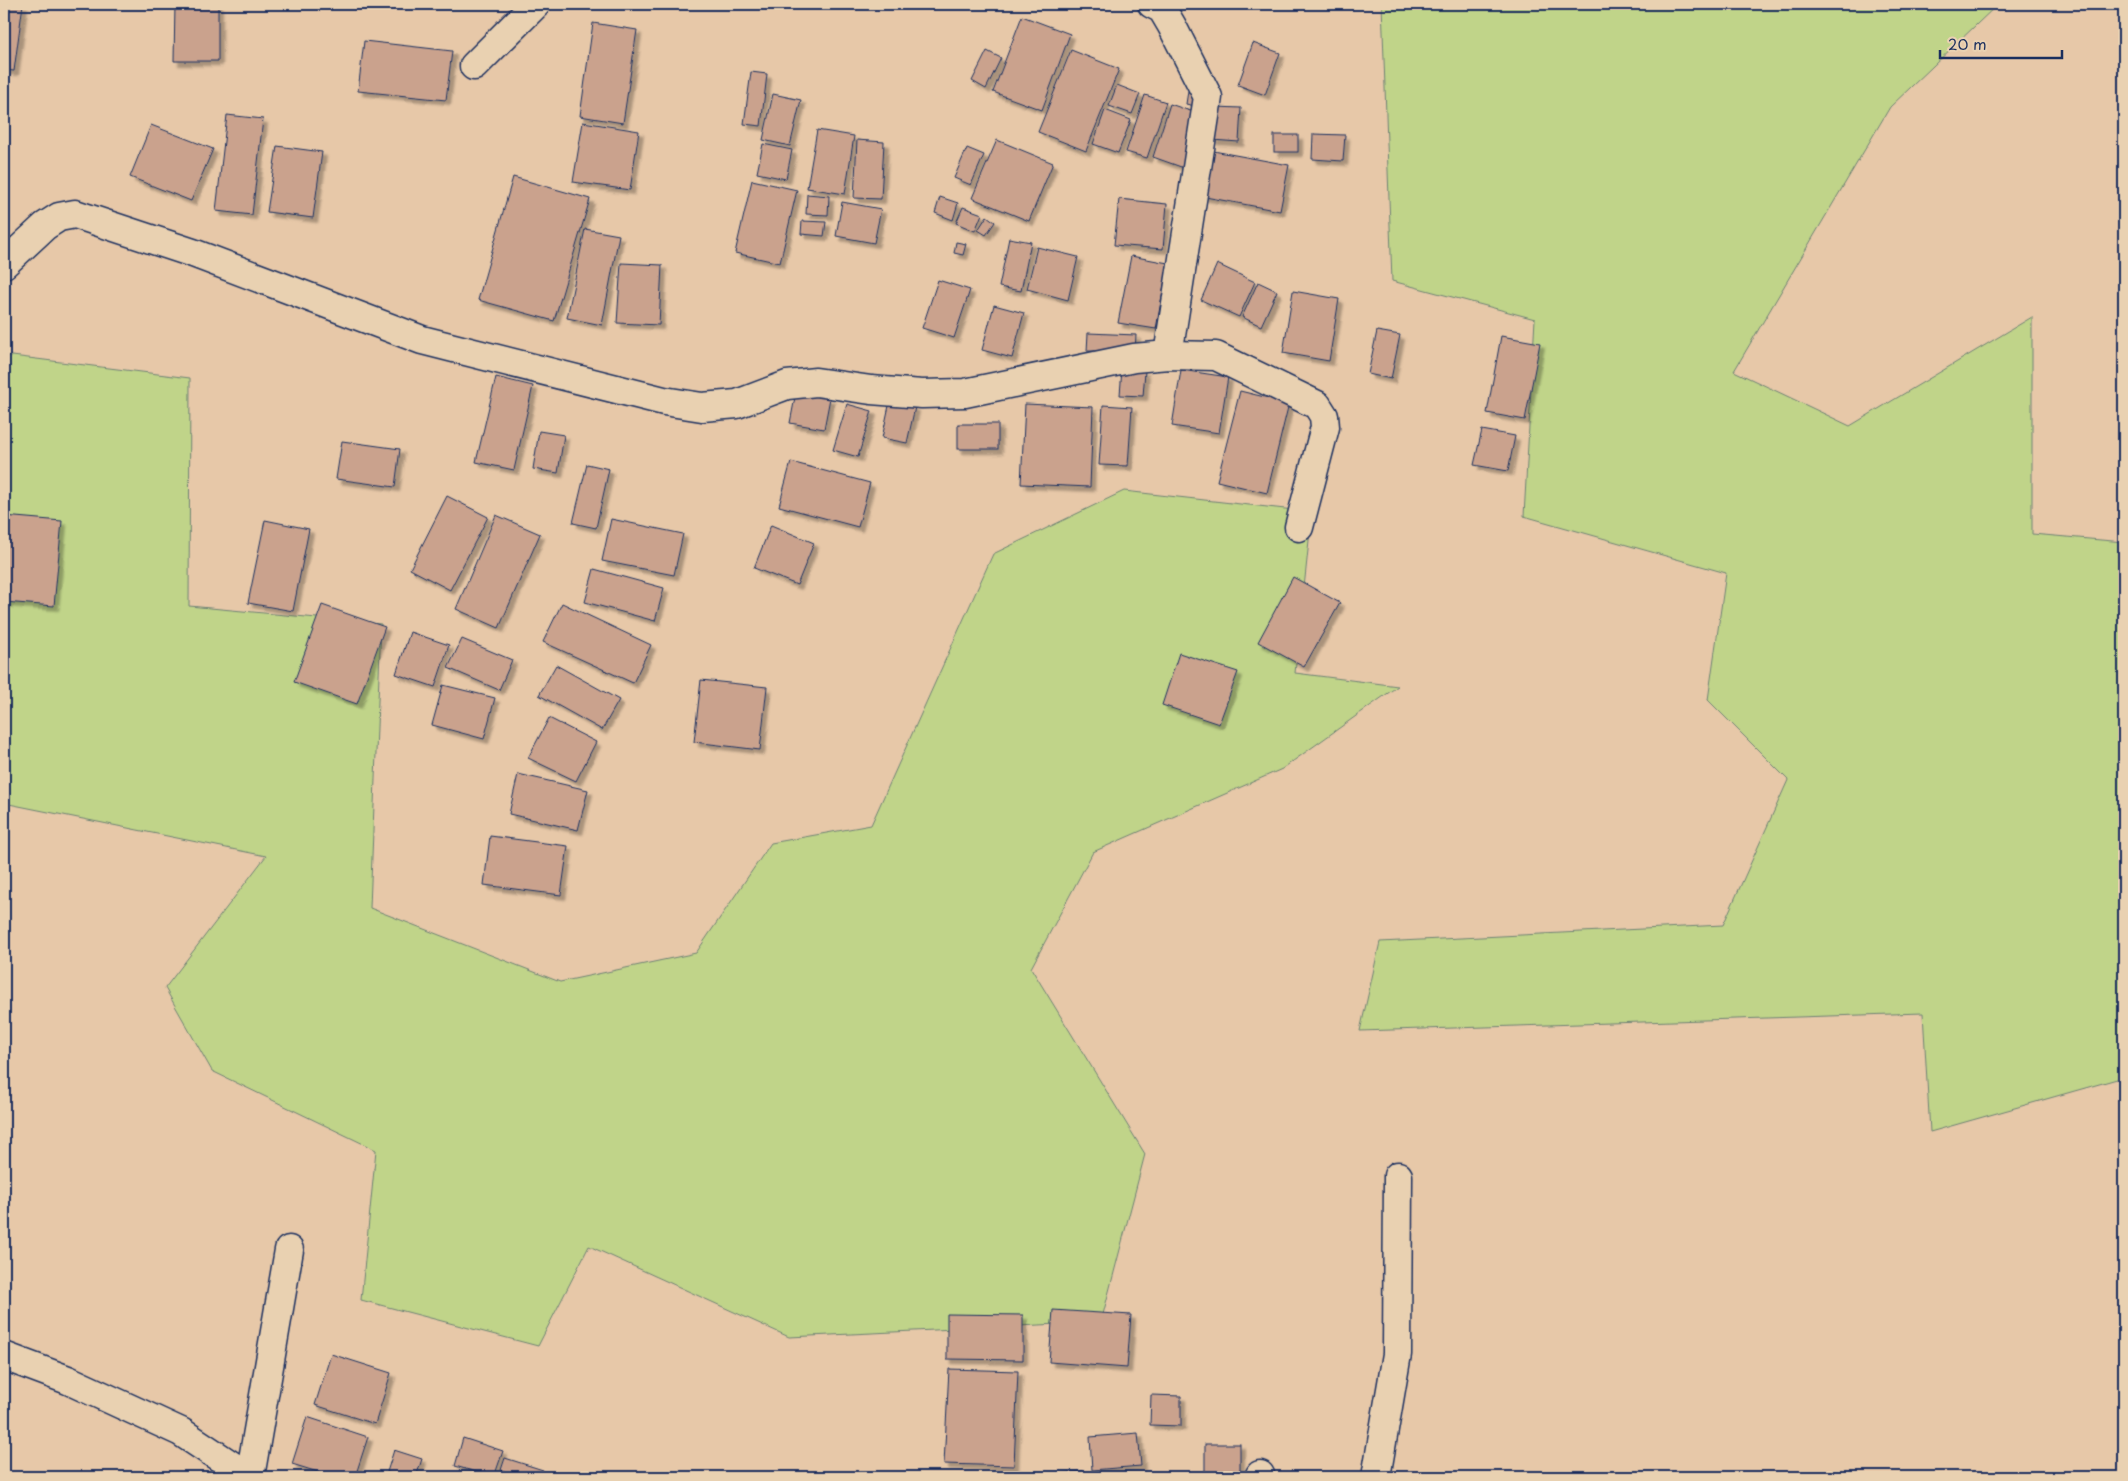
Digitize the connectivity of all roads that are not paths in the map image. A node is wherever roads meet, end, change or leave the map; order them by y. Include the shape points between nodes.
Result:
1 (536, 4) edge
2 (1152, 4) edge
3 (474, 66) dead end
4 (4, 264) edge
5 (1168, 355) junction
6 (1299, 527) dead end
7 (1398, 1176) dead end
8 (289, 1250) dead end
9 (4, 1356) edge
10 (250, 1477) edge
11 (1376, 1477) edge

1 - 3 street
2 - 5 street via 1162,9 1208,98
4 - 5 street via 45,226 75,214 193,253 422,340 664,401 702,407 737,404 787,385 816,382 922,394 965,393 1134,358
5 - 6 street via 1216,356 1317,405 1324,416 1325,427
7 - 11 street via 1397,1354
8 - 10 street
9 - 10 street via 68,1380 181,1432

